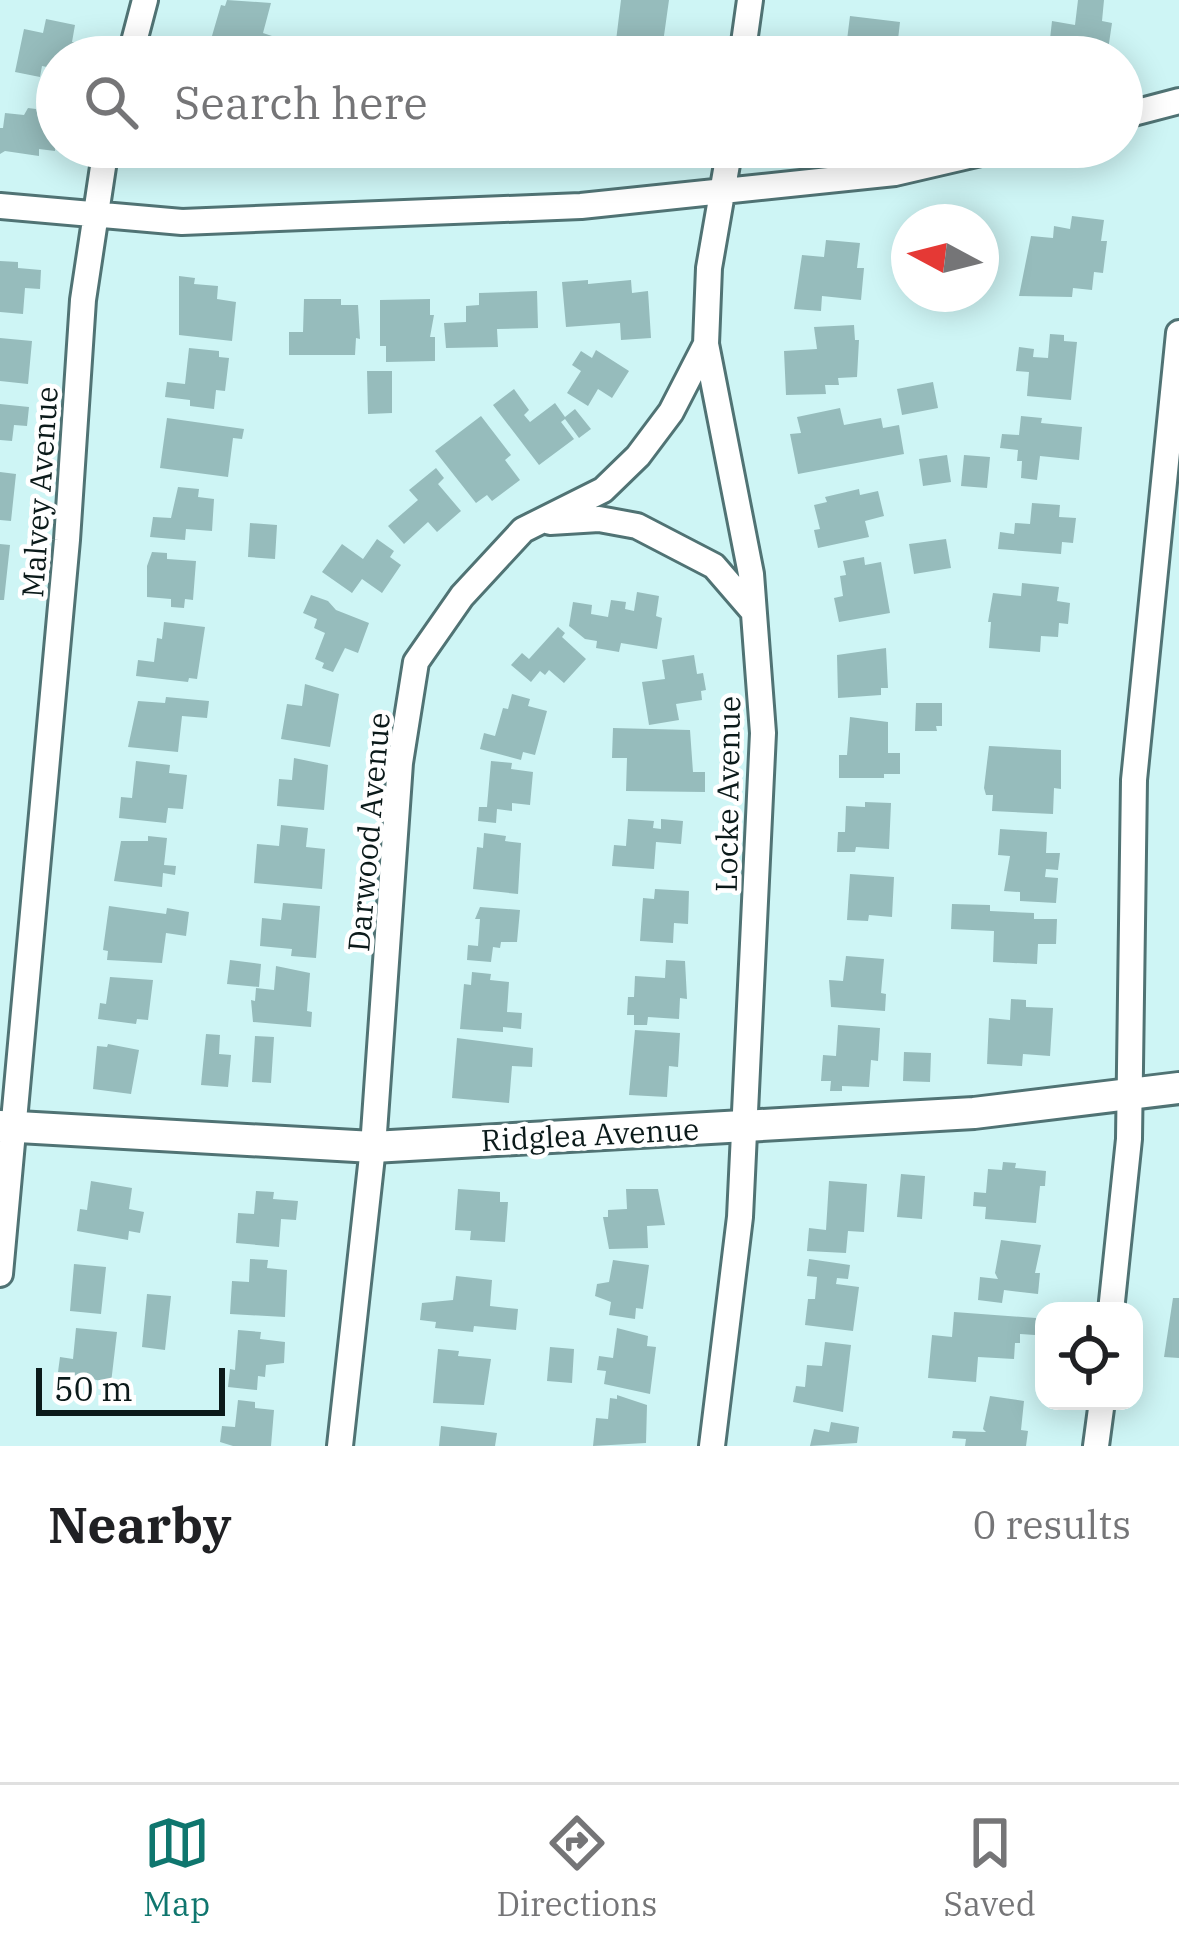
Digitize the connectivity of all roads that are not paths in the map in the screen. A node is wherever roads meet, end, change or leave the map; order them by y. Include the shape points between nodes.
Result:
1 (145, 0) edge
2 (750, 0) edge
3 (136, 36) edge
4 (745, 36) edge
5 (1179, 101) edge
6 (1143, 110) edge
7 (102, 168) edge
8 (727, 168) edge
9 (916, 168) edge
10 (724, 191) junction
11 (0, 206) edge
12 (94, 215) junction
13 (1179, 333) edge
14 (706, 344) junction
15 (542, 522) junction
16 (752, 610) junction
17 (1179, 1088) edge
18 (1130, 1094) junction
19 (745, 1125) junction
20 (6, 1127) edge
21 (373, 1147) junction
22 (0, 1274) edge
23 (1112, 1302) edge
24 (1101, 1410) edge
25 (340, 1446) edge
26 (712, 1446) edge
27 (1096, 1446) edge

1 - 3 street
2 - 4 street
5 - 6 street
7 - 12 street, Malvey Avenue
8 - 10 street, Locke Avenue
9 - 10 street
10 - 12 street via 472,212 182,222
10 - 14 street, Locke Avenue
11 - 12 street
12 - 20 street, Malvey Avenue
13 - 18 street via 1134,780
14 - 15 street, Darwood Avenue via 638,456 603,490
14 - 16 street, Locke Avenue
15 - 16 street via 599,518 637,526 714,566
15 - 21 street, Darwood Avenue via 523,530 462,596 416,662 400,763
16 - 19 street, Locke Avenue via 763,733
17 - 18 street, Ridglea Avenue
18 - 19 street, Ridglea Avenue via 974,1113
18 - 23 street
19 - 21 street, Ridglea Avenue
19 - 26 street, Locke Avenue
20 - 21 street, Ridglea Avenue
20 - 22 street, Malvey Avenue
21 - 25 street, Darwood Avenue
24 - 27 street

